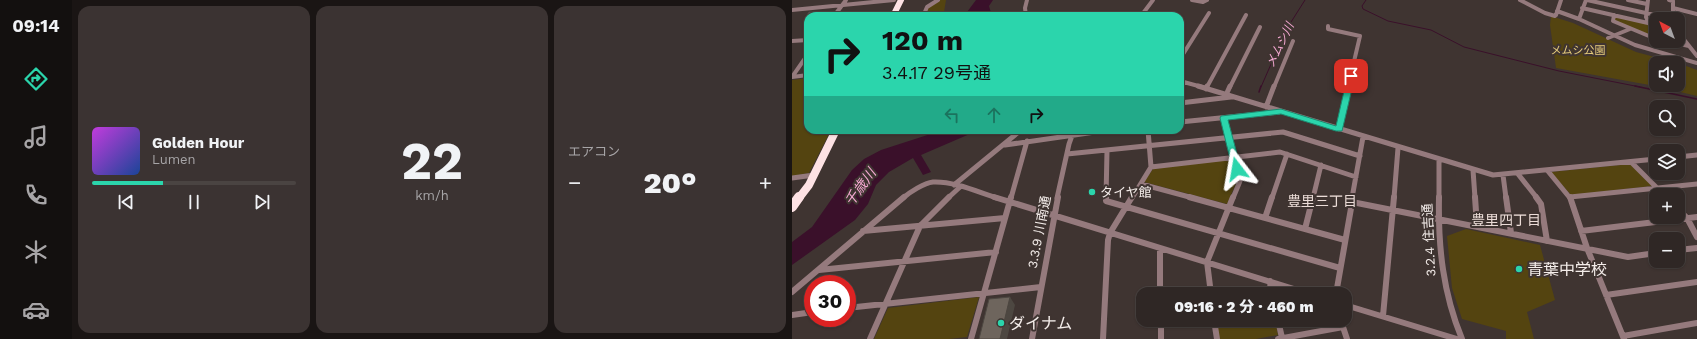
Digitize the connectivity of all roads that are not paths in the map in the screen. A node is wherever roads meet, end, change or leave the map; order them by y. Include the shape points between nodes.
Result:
1 (846, 0) edge
2 (894, 0) edge
3 (900, 0) edge
4 (938, 0) edge
5 (1027, 0) edge
6 (1153, 0) edge
7 (1192, 0) edge
8 (1207, 0) edge
9 (1520, 0) edge
10 (1561, 0) edge
11 (1586, 0) edge
12 (1628, 0) edge
13 (1669, 0) edge
14 (1647, 2) edge
15 (842, 6) junction
16 (1582, 8) junction
17 (1673, 8) junction
18 (792, 10) edge
19 (1557, 11) junction
20 (837, 12) edge
21 (895, 12) edge
22 (925, 12) edge
23 (1026, 12) edge
24 (1144, 12) edge
25 (1673, 12) edge
26 (1210, 13) dead end
27 (1646, 13) junction
28 (1649, 14) edge
29 (1697, 14) edge
30 (1246, 15) dead end
31 (1614, 15) junction
32 (1578, 18) junction
33 (1648, 23) joint
34 (1328, 26) dead end
35 (1260, 27) dead end
36 (1630, 29) junction
37 (1614, 35) junction
38 (1649, 36) edge
39 (1608, 38) dead end
40 (804, 40) edge
41 (1685, 40) edge
42 (792, 41) edge
43 (1293, 41) dead end
44 (1685, 45) edge
45 (1690, 46) junction
46 (1184, 53) edge
47 (1697, 56) edge
48 (804, 60) edge
49 (1697, 63) edge
50 (804, 76) edge
51 (792, 77) edge
52 (1184, 82) edge
53 (1206, 89) junction
54 (1226, 95) junction
55 (1232, 96) junction
56 (1184, 102) edge
57 (1266, 107) junction
58 (1281, 112) junction
59 (1224, 118) junction
60 (1184, 122) edge
61 (1339, 130) junction
62 (834, 134) edge
63 (1017, 134) edge
64 (1063, 134) edge
65 (1072, 134) edge
66 (1148, 134) edge
67 (1363, 137) junction
68 (1229, 138) junction
69 (1027, 141) junction
70 (1005, 145) junction
71 (1150, 147) junction
72 (1398, 148) junction
73 (1107, 150) junction
74 (1067, 154) junction
75 (1287, 154) junction
76 (1697, 155) edge
77 (1234, 156) junction
78 (1360, 156) junction
79 (1685, 156) edge
80 (1439, 160) junction
81 (1649, 160) edge
82 (1631, 162) junction
83 (1321, 165) junction
84 (1151, 167) junction
85 (1474, 170) junction
86 (1547, 170) junction
87 (1518, 174) junction
88 (814, 175) junction
89 (1503, 175) junction
90 (1356, 177) junction
91 (792, 178) edge
92 (1141, 184) junction
93 (1697, 184) edge
94 (957, 186) junction
95 (1657, 188) joint
96 (1649, 189) edge
97 (1570, 197) junction
98 (795, 200) edge
99 (1010, 202) junction
100 (1352, 202) junction
101 (792, 207) edge
102 (1126, 207) junction
103 (1229, 208) junction
104 (1393, 210) junction
105 (1054, 215) junction
106 (1697, 217) edge
107 (1006, 218) junction
108 (1265, 218) junction
109 (1687, 218) junction
110 (1439, 219) junction
111 (920, 226) junction
112 (1476, 226) junction
113 (1305, 229) junction
114 (863, 231) junction
115 (1581, 231) junction
116 (1110, 232) junction
117 (1218, 233) junction
118 (1511, 233) junction
119 (1697, 237) edge
120 (1345, 240) junction
121 (1547, 241) junction
122 (1160, 248) junction
123 (1587, 248) junction
124 (1697, 248) edge
125 (1685, 249) edge
126 (996, 252) junction
127 (1649, 254) edge
128 (904, 262) junction
129 (1206, 262) junction
130 (1340, 268) junction
131 (819, 270) junction
132 (1270, 282) junction
133 (1697, 282) edge
134 (1041, 287) junction
135 (1160, 287) edge
136 (1210, 287) edge
137 (1270, 287) edge
138 (1287, 287) edge
139 (1337, 287) edge
140 (792, 292) edge
141 (984, 294) junction
142 (1606, 295) junction
143 (886, 304) junction
144 (856, 307) edge
145 (1352, 307) edge
146 (804, 313) edge
147 (792, 315) edge
148 (1382, 316) junction
149 (1697, 323) edge
150 (1161, 327) edge
151 (1215, 327) edge
152 (1279, 327) edge
153 (1624, 338) edge
154 (870, 339) edge
155 (972, 339) edge
156 (1032, 339) edge
157 (1103, 339) edge
158 (1161, 339) edge
159 (1217, 339) edge
160 (1280, 339) edge
161 (1347, 339) edge
162 (1457, 339) edge
163 (1462, 339) edge

1 - 15 street
2 - 15 street
3 - 21 highway
4 - 22 street via 926,7
5 - 23 street
6 - 24 street
7 - 8 street
9 - 19 street via 1554,18
10 - 19 street
11 - 16 street
11 - 27 street
12 - 14 street
13 - 17 street via 1673,1
14 - 27 street
15 - 18 street
15 - 20 street
16 - 31 street
16 - 32 street
17 - 25 street
17 - 29 street
19 - 32 street
26 - 46 street
27 - 28 street
27 - 33 street
30 - 53 street
31 - 33 street
31 - 36 street via 1613,21
32 - 37 street
34 - 61 street via 1328,29 1360,36
35 - 54 street
36 - 37 street
36 - 38 street
37 - 39 street
37 - 49 street via 1635,45
40 - 42 street
41 - 45 street
43 - 57 street
44 - 45 street
45 - 47 street
48 - 51 street
50 - 51 street
52 - 53 street
53 - 54 street
54 - 55 street
55 - 56 street
55 - 57 street
57 - 58 street
58 - 59 street
58 - 61 street
59 - 60 street
59 - 68 street
61 - 67 street
62 - 88 highway
63 - 70 street
64 - 69 street
65 - 74 street, 3.3.9 川南通
66 - 71 street
67 - 72 street
67 - 78 street
68 - 71 street
68 - 77 street
68 - 78 street via 1283,132
69 - 70 street
69 - 99 street
70 - 94 street
71 - 73 street
71 - 84 street
72 - 80 street
72 - 104 street
73 - 74 street
73 - 102 street via 1106,201
74 - 105 street, 3.3.9 川南通
75 - 77 street via 1280,152
75 - 83 street
75 - 108 street
76 - 79 street
77 - 84 street
77 - 103 street via 1240,181
78 - 90 street
80 - 85 street
80 - 110 street, 3.2.4 住吉通
81 - 82 street
82 - 86 street
82 - 95 street
83 - 90 street
83 - 113 street
84 - 92 street
85 - 89 street via 1494,176
85 - 112 street
86 - 87 street
86 - 97 street
87 - 89 street
87 - 121 street via 1541,204
88 - 91 street
88 - 98 highway
89 - 118 street
90 - 100 street
92 - 102 street
92 - 103 street
93 - 95 street
94 - 99 street
94 - 111 street
94 - 114 street via 932,182 920,187
96 - 97 street
97 - 115 street
98 - 101 highway
99 - 105 street
99 - 107 street
100 - 104 street
100 - 120 street
102 - 116 street
102 - 117 street
103 - 108 street
103 - 117 street
104 - 110 street
104 - 148 street
105 - 116 street
105 - 134 street, 3.3.9 川南通
106 - 109 street
107 - 111 street
107 - 126 street
108 - 113 street
109 - 115 street
109 - 119 street
110 - 112 street
110 - 163 street, 3.2.4 住吉通 via 1443,283 1450,310
111 - 114 street
111 - 128 street
112 - 118 street
113 - 120 street
114 - 131 street
115 - 123 street
116 - 122 street
116 - 157 street
117 - 129 street
117 - 130 street
118 - 121 street
120 - 130 street
121 - 123 street
122 - 129 street
122 - 135 street
123 - 127 street via 1628,257
123 - 142 street
124 - 125 street
126 - 128 street
126 - 141 street
128 - 131 street
128 - 143 street
129 - 132 street
129 - 136 street
130 - 139 street
131 - 140 street
132 - 137 street
132 - 138 street
133 - 142 street
134 - 141 street
134 - 156 street, 3.3.9 川南通
141 - 143 street
141 - 155 street
142 - 153 street
143 - 144 street
143 - 154 street
145 - 148 street
146 - 147 street
148 - 162 street
149 - 153 street
150 - 158 street
151 - 159 street
152 - 160 street
160 - 161 street via 1343,327

